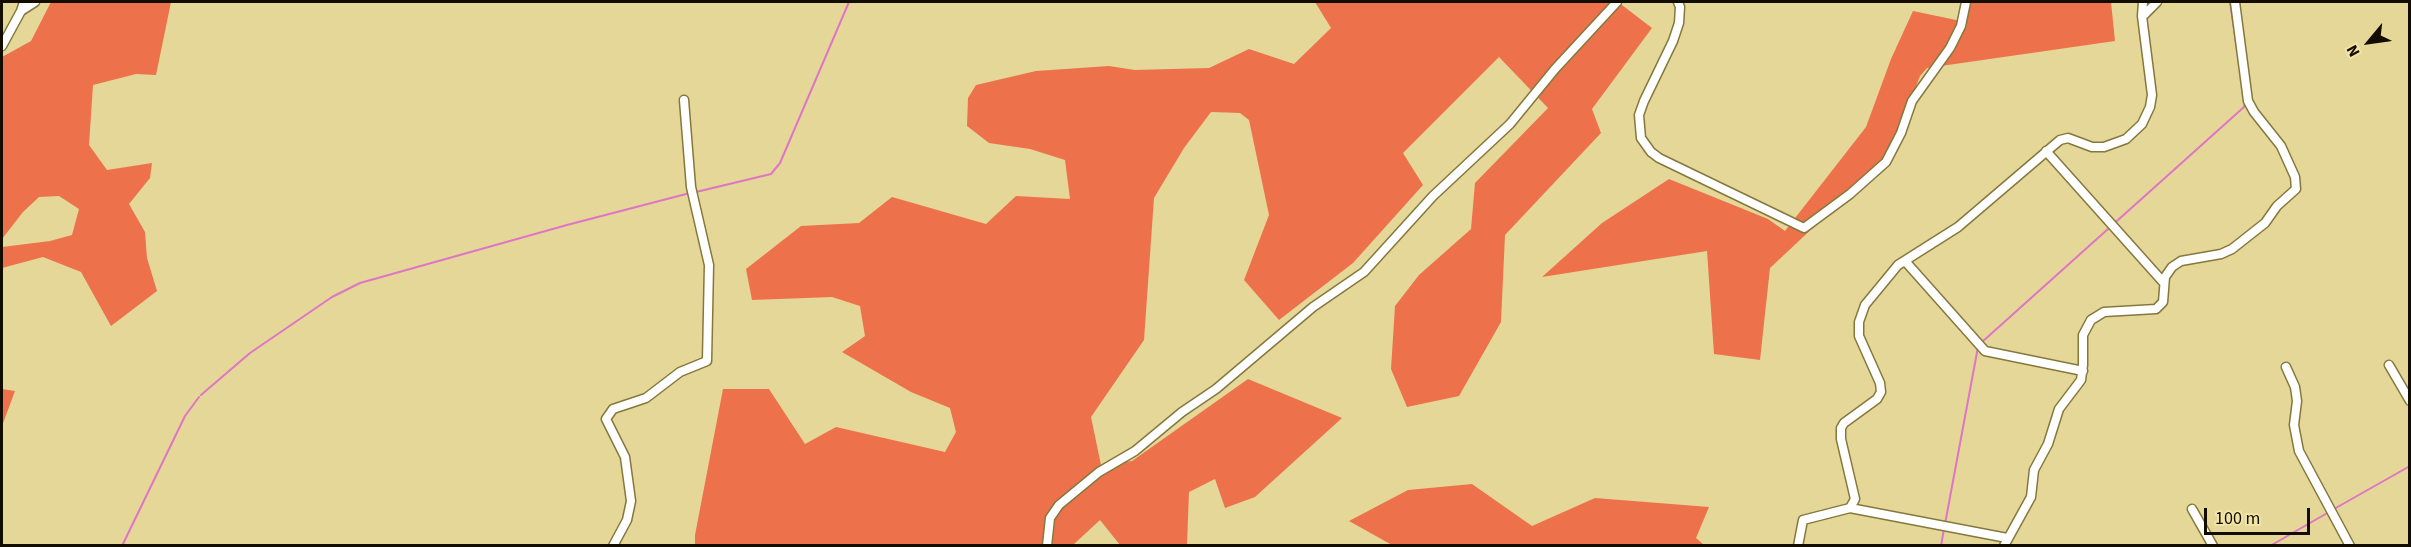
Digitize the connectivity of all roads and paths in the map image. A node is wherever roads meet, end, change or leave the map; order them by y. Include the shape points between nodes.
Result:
1 (24, 2) edge
2 (35, 2) edge
3 (1617, 2) edge
4 (1678, 2) edge
5 (1966, 2) edge
6 (2144, 2) edge
7 (2157, 2) edge
8 (2235, 2) edge
9 (21, 11) junction
10 (2142, 16) junction
11 (2, 46) edge
12 (684, 100) dead end
13 (2046, 151) junction
14 (1905, 261) junction
15 (2164, 283) junction
16 (2390, 365) dead end
17 (2286, 367) dead end
18 (2083, 371) junction
19 (2409, 401) edge
20 (1850, 508) junction
21 (2192, 509) dead end
22 (2006, 542) edge
23 (613, 546) edge
24 (1047, 546) edge
25 (1798, 546) edge
26 (2213, 546) edge
27 (2350, 546) edge

1 - 9 street
2 - 9 street
3 - 24 street via 1510,124 1433,196 1364,272 1313,307 1148,442 1099,472 1059,505 1050,518
4 - 5 street via 1676,32 1639,115 1641,138 1659,158 1804,228 1886,162 1912,101 1950,48 1961,26
6 - 10 street
7 - 10 street
8 - 15 street via 2248,101 2281,146 2295,177 2296,189 2265,223 2232,249 2181,261 2168,272
9 - 11 street
10 - 13 street via 2152,95 2142,124 2113,146 2092,147 2064,138
12 - 23 street via 691,187 709,265 706,361 680,372 646,398 613,409 606,419 625,457 631,501 627,520
13 - 14 street via 1958,227
13 - 15 street
14 - 18 street via 1989,353
14 - 20 street via 1870,298 1859,322 1859,336 1881,392 1841,428 1855,498
15 - 18 street via 2161,306 2156,309 2104,312 2091,320 2083,335
16 - 19 street
17 - 27 street via 2295,387 2294,425 2299,451
18 - 22 street via 2081,380 2059,410 2044,454 2034,470 2031,497
20 - 22 street
20 - 25 street via 1803,520
21 - 26 street

